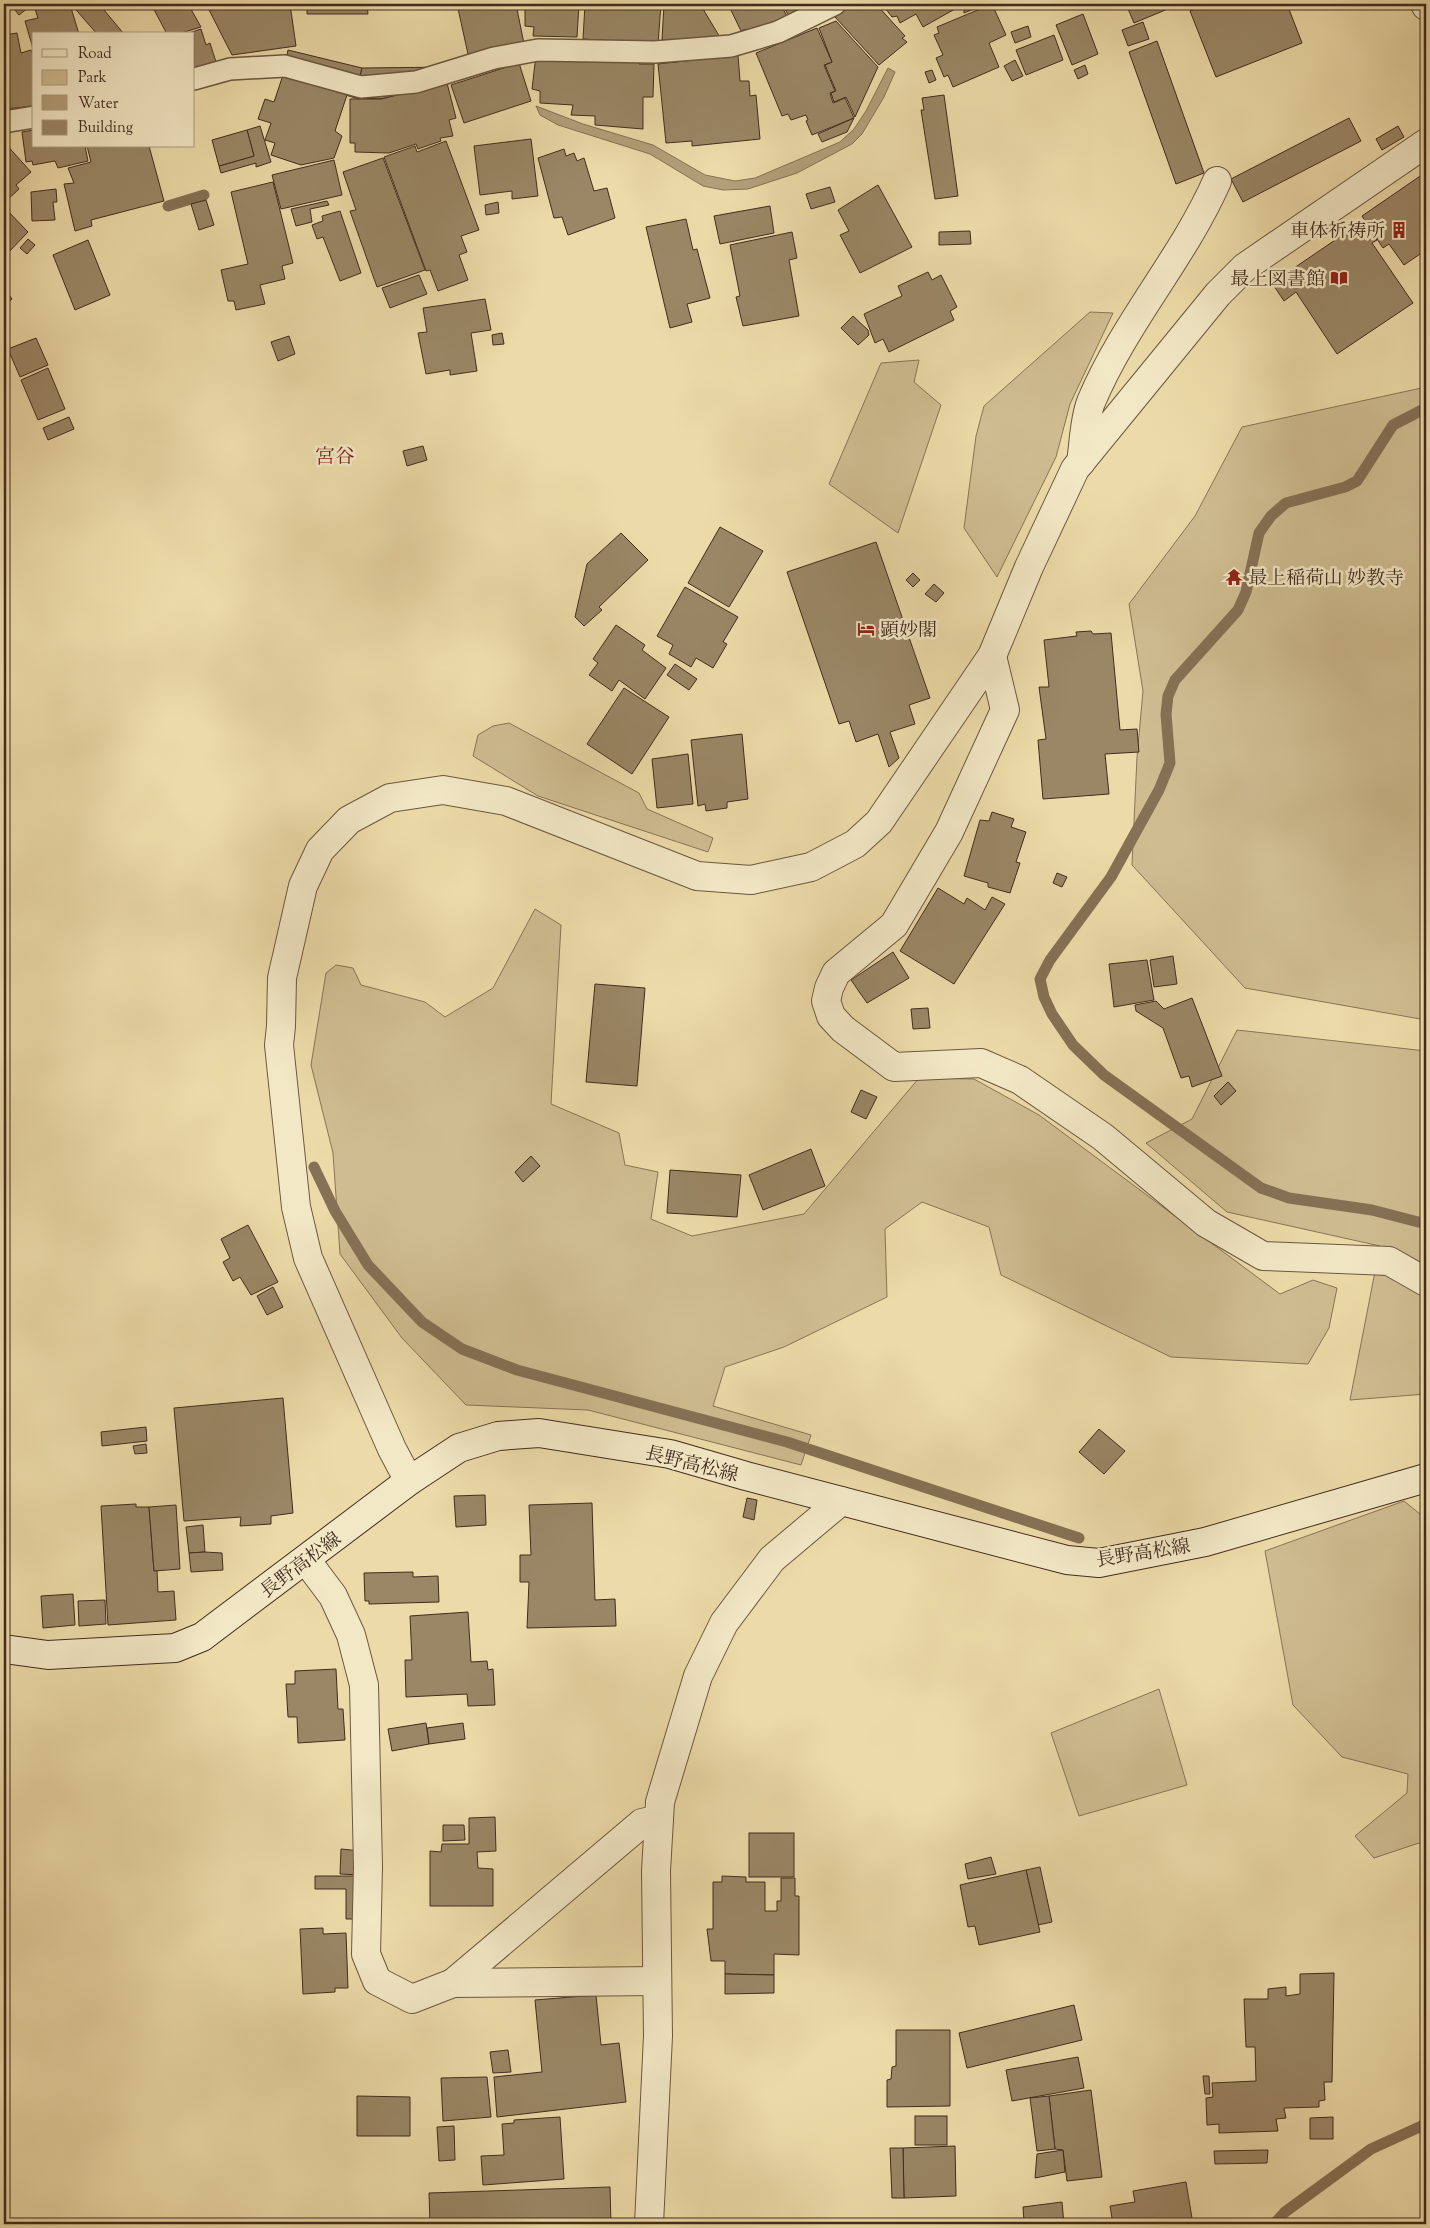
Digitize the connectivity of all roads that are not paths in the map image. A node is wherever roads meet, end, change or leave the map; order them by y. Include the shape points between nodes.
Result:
1 (835, 4) edge
2 (195, 79) edge
3 (32, 117) edge
4 (4, 122) edge
5 (1426, 143) edge
6 (1217, 181) dead end
7 (1080, 463) junction
8 (992, 656) junction
9 (1426, 1282) edge
10 (1426, 1478) edge
11 (409, 1480) junction
12 (841, 1501) junction
13 (306, 1560) junction
14 (4, 1648) edge
15 (659, 1819) junction
16 (657, 1981) junction
17 (453, 1983) junction
18 (649, 2224) edge

1 - 2 street via 778,32 731,46 656,52 538,50 494,58 416,82 361,86 285,66 230,69
3 - 4 street
5 - 7 street via 1244,267 1218,294
6 - 7 street via 1205,208 1130,327 1091,404
7 - 8 street via 1029,567
8 - 9 street via 1005,710 949,832 894,925 836,973 826,1001 831,1016 843,1029 894,1067 981,1063 1020,1080 1103,1137 1206,1223 1264,1256 1389,1261
8 - 11 street via 879,822 855,844 811,867 751,880 697,876 506,801 443,790 390,798 349,820 320,850 303,886 282,978 279,1045 296,1206 308,1258 392,1449
10 - 12 street, 長野高松線 via 1205,1542 1100,1563 1067,1560
11 - 12 street, 長野高松線 via 459,1448 498,1436 539,1433 670,1454
11 - 13 street, 長野高松線
12 - 15 street via 772,1559 724,1622 698,1676 660,1802
13 - 14 street, 長野高松線 via 202,1637 175,1648 48,1655
13 - 17 street via 333,1596 351,1635 364,1685 368,1867 366,1954 377,1981 412,1999
15 - 16 street
15 - 17 street via 642,1824
16 - 17 street
16 - 18 street via 658,2036

